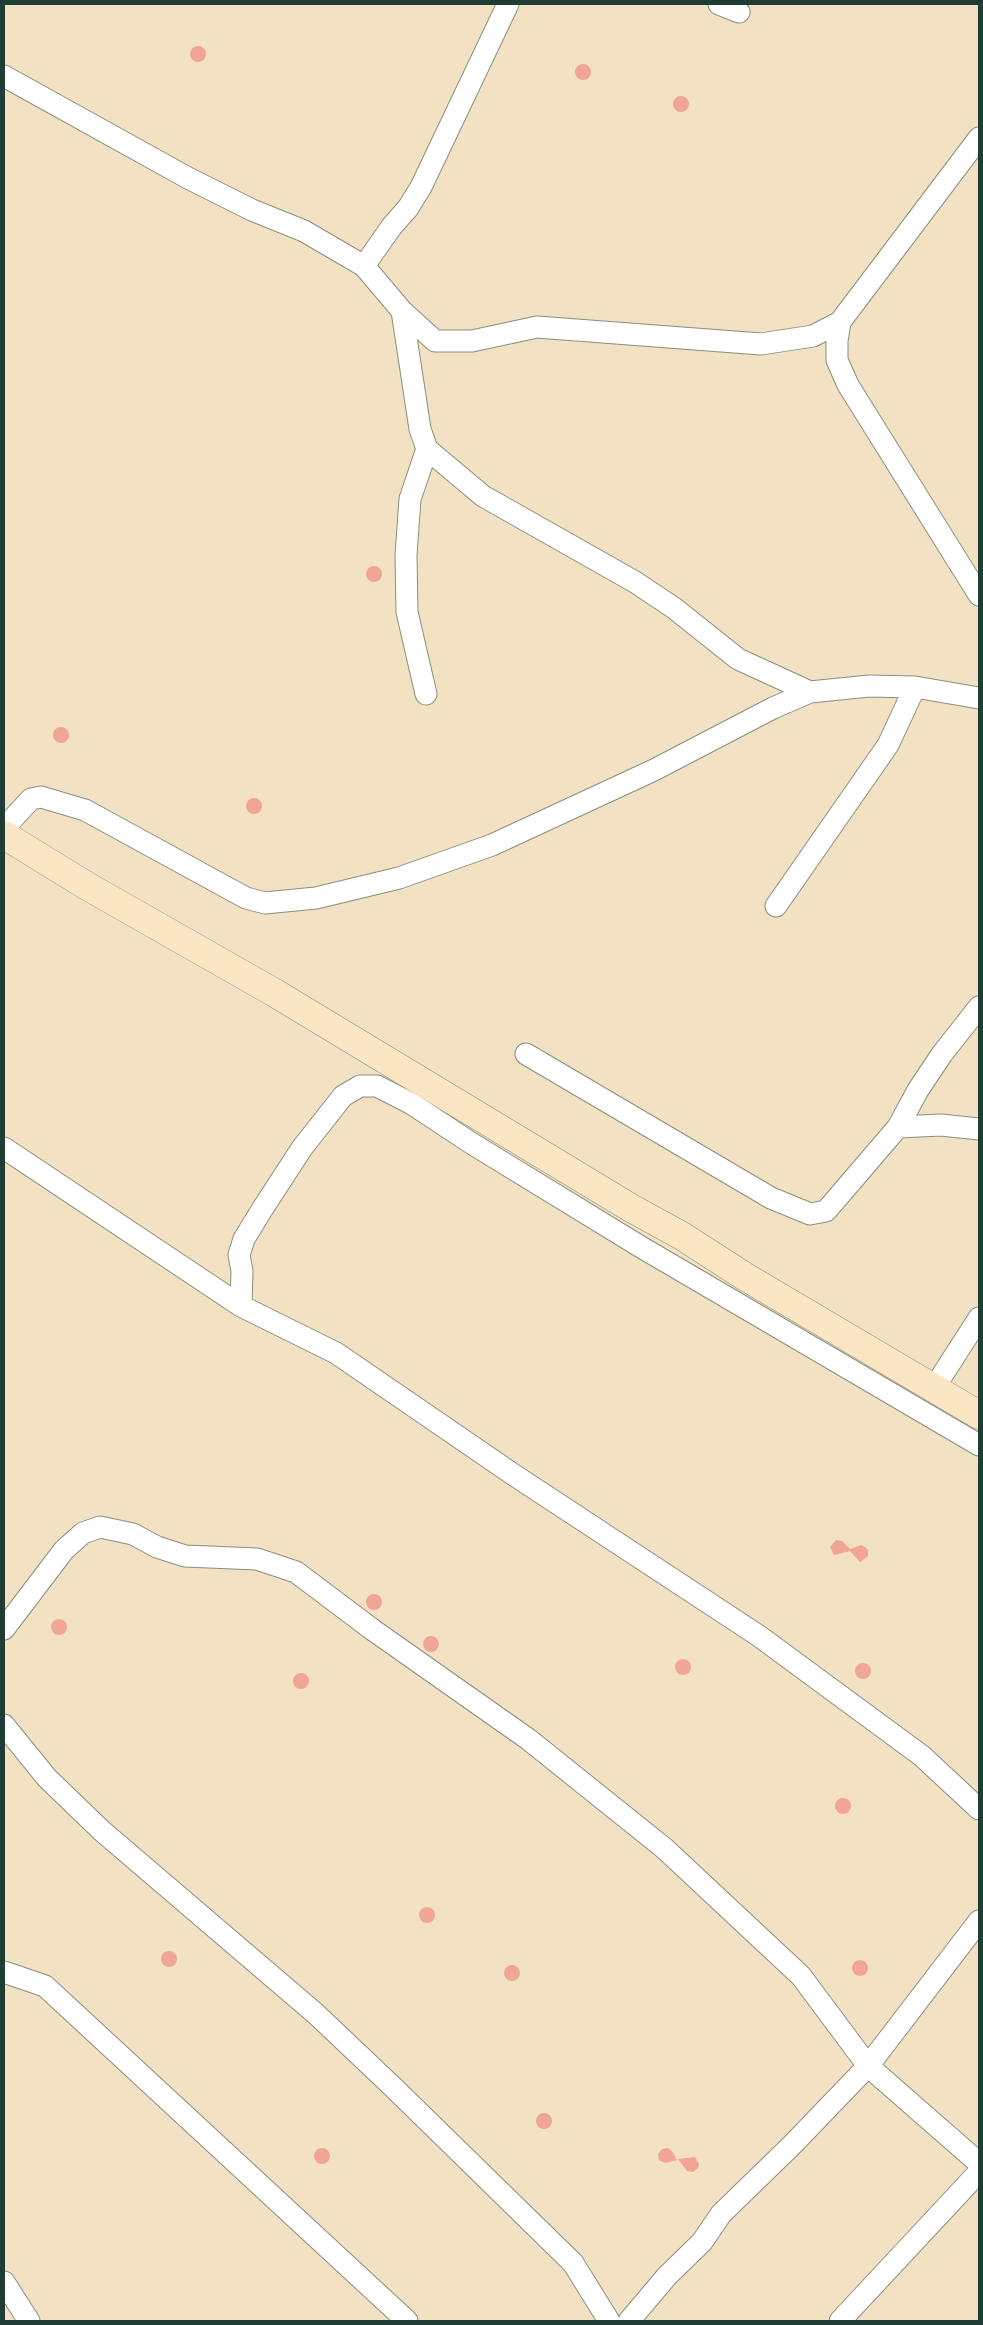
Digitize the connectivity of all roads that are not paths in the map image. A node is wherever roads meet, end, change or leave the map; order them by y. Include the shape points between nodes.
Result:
1 (508, 4) edge
2 (719, 4) edge
3 (739, 12) dead end
4 (4, 76) edge
5 (979, 138) edge
6 (364, 266) junction
7 (402, 311) junction
8 (840, 322) junction
9 (427, 449) junction
10 (979, 595) edge
11 (915, 687) junction
12 (810, 692) junction
13 (426, 694) dead end
14 (979, 698) edge
15 (4, 828) edge
16 (4, 835) edge
17 (776, 906) dead end
18 (979, 1007) edge
19 (526, 1054) dead end
20 (898, 1127) junction
21 (979, 1129) edge
22 (4, 1148) edge
23 (242, 1306) junction
24 (979, 1318) edge
25 (820, 1320) junction
26 (804, 1341) junction
27 (934, 1388) junction
28 (979, 1415) edge
29 (979, 1445) edge
30 (4, 1629) edge
31 (4, 1725) edge
32 (979, 1809) edge
33 (979, 1921) edge
34 (4, 1972) edge
35 (868, 2066) junction
36 (979, 2163) edge
37 (979, 2172) edge
38 (4, 2282) edge
39 (29, 2321) edge
40 (407, 2321) edge
41 (609, 2321) edge
42 (629, 2321) edge
43 (840, 2321) edge

1 - 6 street via 421,187
2 - 3 street
4 - 6 street via 188,178 252,210 304,231
5 - 8 street
6 - 7 street
7 - 8 street via 435,341 472,341 538,327 761,344 813,336
7 - 9 street via 417,413
8 - 10 street via 838,360 848,385
9 - 12 street via 483,496 635,582 674,608 738,659
9 - 13 street via 410,499 406,556 407,612
11 - 12 street via 869,686
11 - 14 street
11 - 17 street via 888,744
12 - 15 street via 654,770 492,845 399,878 308,899 265,903 246,898 86,810 41,797 31,798
16 - 25 street via 275,993
18 - 20 street via 942,1054
19 - 20 street via 771,1198 810,1214 826,1211
20 - 21 street via 942,1124
22 - 23 street
23 - 26 street via 239,1255 244,1239 263,1208 302,1148 343,1096 360,1086 377,1086 412,1104 632,1242
23 - 32 street via 336,1353 759,1636 922,1756
24 - 27 street
25 - 26 street
25 - 27 street
26 - 29 street
27 - 28 street
30 - 35 street via 64,1550 83,1533 100,1526 133,1534 157,1547 185,1556 258,1560 296,1572 528,1739 664,1848 801,1976
31 - 41 street via 47,1778 102,1831 316,2014 573,2263
33 - 35 street
34 - 40 street via 44,1986
35 - 36 street
35 - 42 street via 721,2214 702,2242 667,2276
37 - 43 street
38 - 39 street

